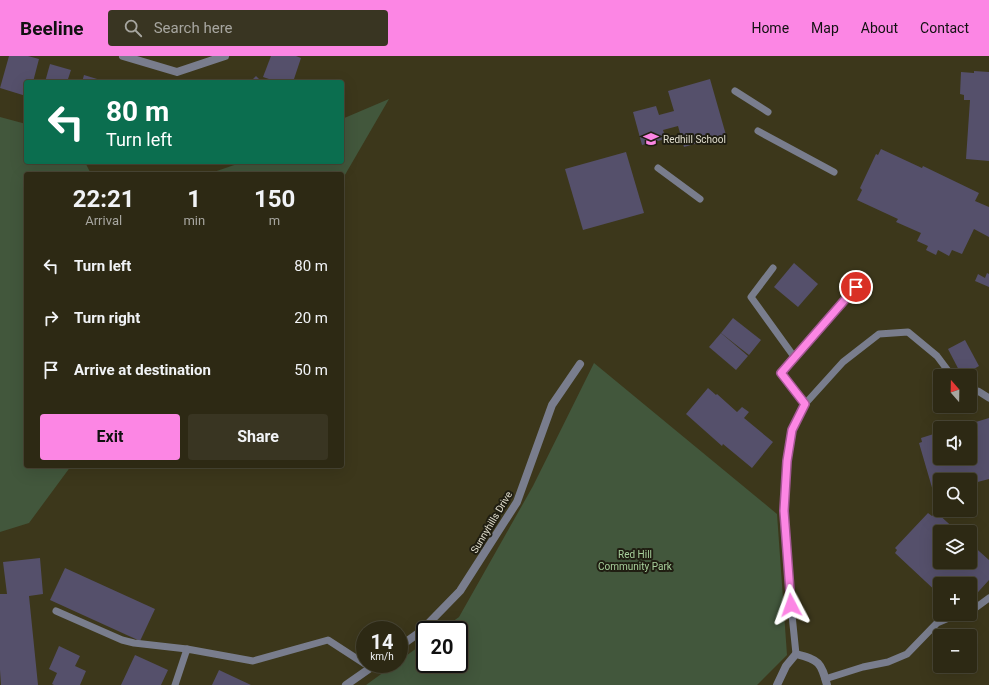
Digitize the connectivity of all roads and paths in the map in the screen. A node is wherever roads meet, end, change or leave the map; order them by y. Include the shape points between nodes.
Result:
1 (123, 56) edge
2 (225, 56) edge
3 (734, 91) dead end
4 (768, 112) dead end
5 (758, 131) dead end
6 (658, 168) dead end
7 (834, 172) dead end
8 (700, 199) dead end
9 (773, 268) dead end
10 (856, 287) dead end
11 (794, 358) junction
12 (580, 364) dead end
13 (947, 369) edge
14 (977, 391) edge
15 (989, 398) edge
16 (805, 404) junction
17 (989, 598) edge
18 (977, 607) edge
19 (56, 611) dead end
20 (942, 621) edge
21 (408, 641) edge
22 (187, 649) junction
23 (796, 654) junction
24 (356, 657) edge
25 (360, 673) edge
26 (826, 682) edge
27 (175, 685) edge
28 (346, 685) edge
29 (777, 685) edge

1 - 2 street via 177,72
3 - 4 lane
5 - 7 lane
6 - 8 lane
9 - 11 lane via 751,298
10 - 11 lane
11 - 16 lane via 781,373
12 - 21 street, Sunnyhills Drive via 552,405 517,502 460,591 420,632
13 - 16 lane via 937,356 908,332 879,334 842,362
14 - 15 lane
16 - 23 lane via 792,430 784,511
17 - 18 lane
19 - 22 lane via 128,642
20 - 26 lane via 907,654 888,662 863,667
22 - 24 lane via 253,661 328,640
22 - 27 lane
23 - 26 street via 813,658 822,668
23 - 29 street via 786,666
25 - 28 street

